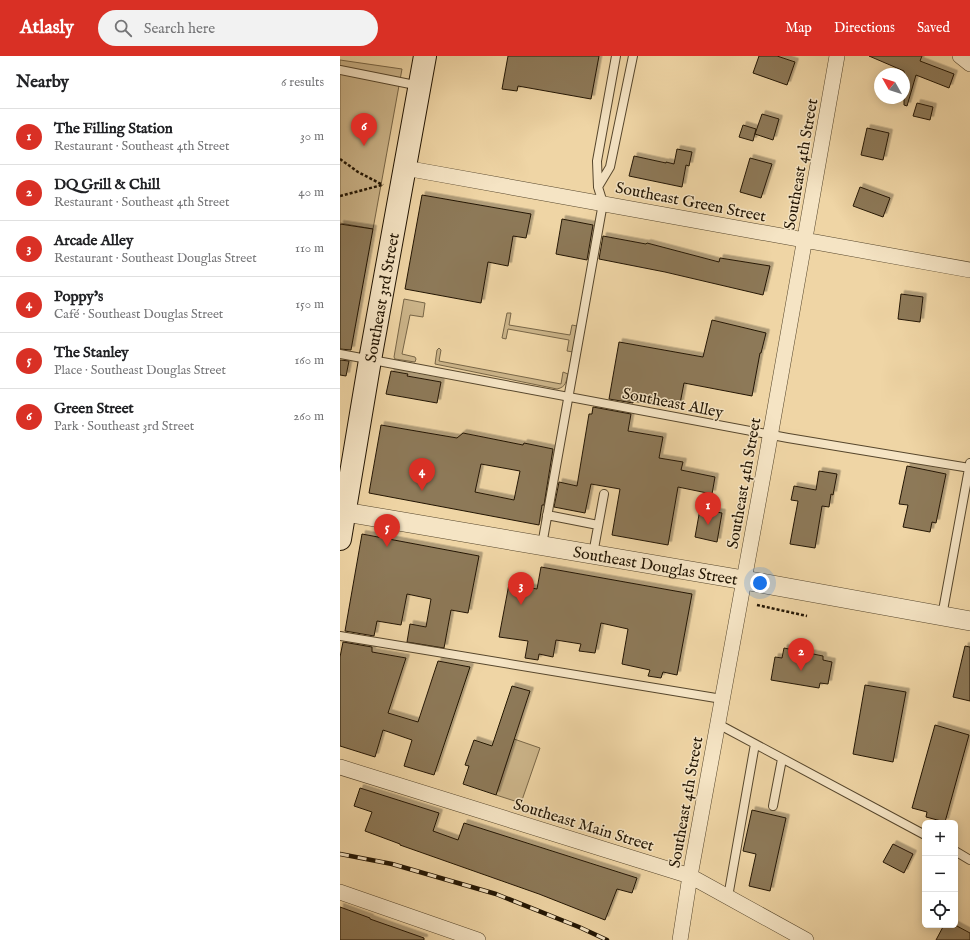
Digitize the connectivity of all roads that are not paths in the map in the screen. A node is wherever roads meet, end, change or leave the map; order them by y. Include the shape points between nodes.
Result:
1 (425, 56) edge
2 (616, 56) edge
3 (633, 56) edge
4 (837, 56) edge
5 (960, 56) edge
6 (970, 64) edge
7 (340, 70) edge
8 (420, 86) junction
9 (405, 168) junction
10 (598, 187) junction
11 (603, 203) junction
12 (805, 241) junction
13 (970, 270) edge
14 (340, 354) edge
15 (370, 361) junction
16 (569, 396) junction
17 (771, 434) junction
18 (970, 466) edge
19 (604, 494) dead end
20 (342, 511) edge
21 (547, 515) junction
22 (598, 525) junction
23 (340, 539) edge
24 (541, 546) junction
25 (592, 555) junction
26 (744, 580) junction
27 (942, 616) junction
28 (970, 621) edge
29 (340, 636) edge
30 (722, 699) junction
31 (718, 724) junction
32 (755, 744) junction
33 (782, 759) junction
34 (340, 768) edge
35 (772, 806) dead end
36 (922, 833) edge
37 (958, 854) edge
38 (970, 860) edge
39 (690, 876) junction
40 (340, 892) edge
41 (728, 897) junction
42 (462, 937) edge
43 (478, 940) edge
44 (680, 940) edge
45 (806, 940) edge

1 - 8 main road, Southeast 3rd Street
2 - 10 lane via 597,161
3 - 10 lane via 610,167
4 - 12 street, Southeast 4th Street
5 - 6 street
7 - 8 lane
8 - 9 main road, Southeast 3rd Street
9 - 11 street, Southeast Green Street
9 - 15 main road, Southeast 3rd Street
10 - 11 lane
11 - 12 street, Southeast Green Street
11 - 16 lane
12 - 13 street, Southeast Green Street
12 - 17 street, Southeast 4th Street
14 - 15 lane, Southeast Alley
15 - 16 lane, Southeast Alley
15 - 20 main road, Southeast 3rd Street
16 - 17 lane, Southeast Alley
16 - 21 lane
17 - 18 lane, Southeast Alley
17 - 26 street, Southeast 4th Street
18 - 27 lane
19 - 22 lane
20 - 23 main road, Southeast 3rd Street
20 - 24 street, Southeast Douglas Street
21 - 22 lane
21 - 24 lane
22 - 25 lane
24 - 25 street, Southeast Douglas Street
25 - 26 street, Southeast Douglas Street
26 - 27 street, Southeast Douglas Street
26 - 30 street, Southeast 4th Street
27 - 28 street, Southeast Douglas Street
29 - 30 lane
30 - 31 street, Southeast 4th Street
31 - 32 lane
31 - 39 street, Southeast 4th Street
32 - 33 lane
32 - 41 lane
33 - 35 lane
33 - 36 lane
34 - 39 street, Southeast Main Street
37 - 38 lane
39 - 41 street, Southeast Main Street
39 - 44 street, Southeast 4th Street
40 - 42 street
41 - 45 street, Southeast Main Street
42 - 43 street

